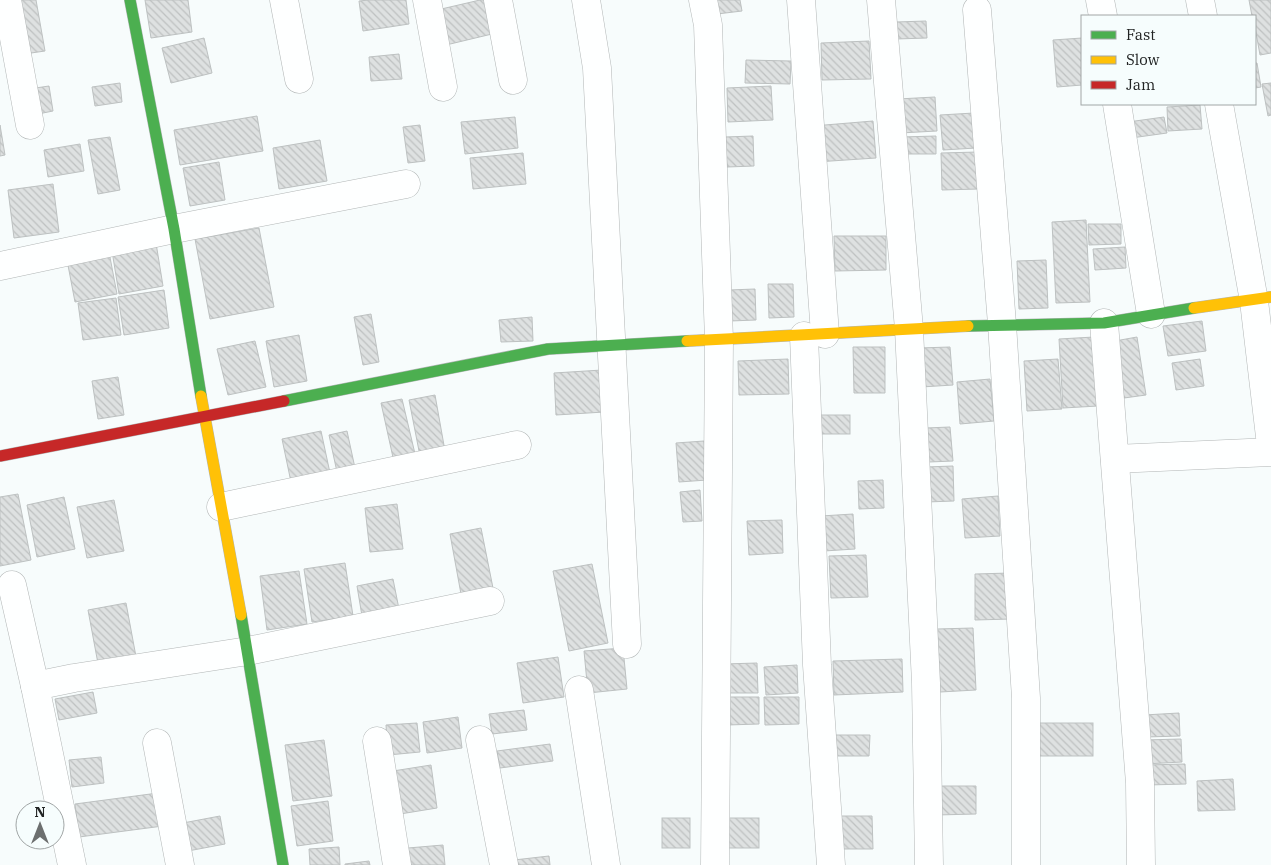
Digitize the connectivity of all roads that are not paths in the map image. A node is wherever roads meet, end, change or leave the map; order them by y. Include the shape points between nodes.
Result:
1 (7, 0) edge
2 (130, 0) edge
3 (284, 0) edge
4 (427, 0) edge
5 (498, 0) edge
6 (586, 0) edge
7 (703, 0) edge
8 (801, 0) edge
9 (881, 0) edge
10 (1100, 0) edge
11 (1200, 0) edge
12 (977, 10) dead end
13 (1103, 15) edge
14 (1203, 15) edge
15 (299, 79) dead end
16 (513, 80) dead end
17 (443, 86) dead end
18 (1117, 105) edge
19 (1219, 105) edge
20 (30, 125) dead end
21 (406, 184) dead end
22 (174, 229) junction
23 (0, 266) edge
24 (1262, 299) edge
25 (1151, 314) junction
26 (1104, 323) junction
27 (1002, 324) junction
28 (909, 329) junction
29 (815, 335) junction
30 (719, 340) junction
31 (611, 346) junction
32 (204, 416) junction
33 (517, 445) dead end
34 (1271, 445) edge
35 (1271, 452) edge
36 (0, 456) edge
37 (1115, 459) junction
38 (221, 507) junction
39 (12, 585) dead end
40 (490, 601) dead end
41 (627, 644) dead end
42 (248, 651) junction
43 (35, 686) junction
44 (579, 690) dead end
45 (480, 740) dead end
46 (377, 741) dead end
47 (157, 743) dead end
48 (72, 865) edge
49 (180, 865) edge
50 (283, 865) edge
51 (397, 865) edge
52 (504, 865) edge
53 (606, 865) edge
54 (715, 865) edge
55 (830, 865) edge
56 (929, 865) edge
57 (1026, 865) edge
58 (1141, 865) edge

1 - 20 street
2 - 22 street
3 - 15 street
4 - 17 street
5 - 16 street
6 - 31 street via 597,68
7 - 30 street via 708,25
8 - 29 street
9 - 28 street
10 - 13 street
11 - 14 street
12 - 27 street
18 - 25 street
19 - 24 street
21 - 22 street
22 - 23 street
22 - 32 street
24 - 25 street
24 - 34 street
25 - 26 street
26 - 27 street
26 - 37 street
27 - 28 street
27 - 57 street via 1026,698
28 - 29 street
28 - 56 street via 926,683
29 - 30 street
29 - 55 street via 817,665
30 - 31 street
30 - 54 street
31 - 32 street via 548,349
31 - 41 street
32 - 36 street
32 - 38 street
33 - 38 street
35 - 37 street
37 - 58 street via 1140,783
38 - 42 street
39 - 43 street
40 - 42 street
42 - 43 street
42 - 50 street
43 - 48 street
44 - 53 street
45 - 52 street
46 - 51 street
47 - 49 street

